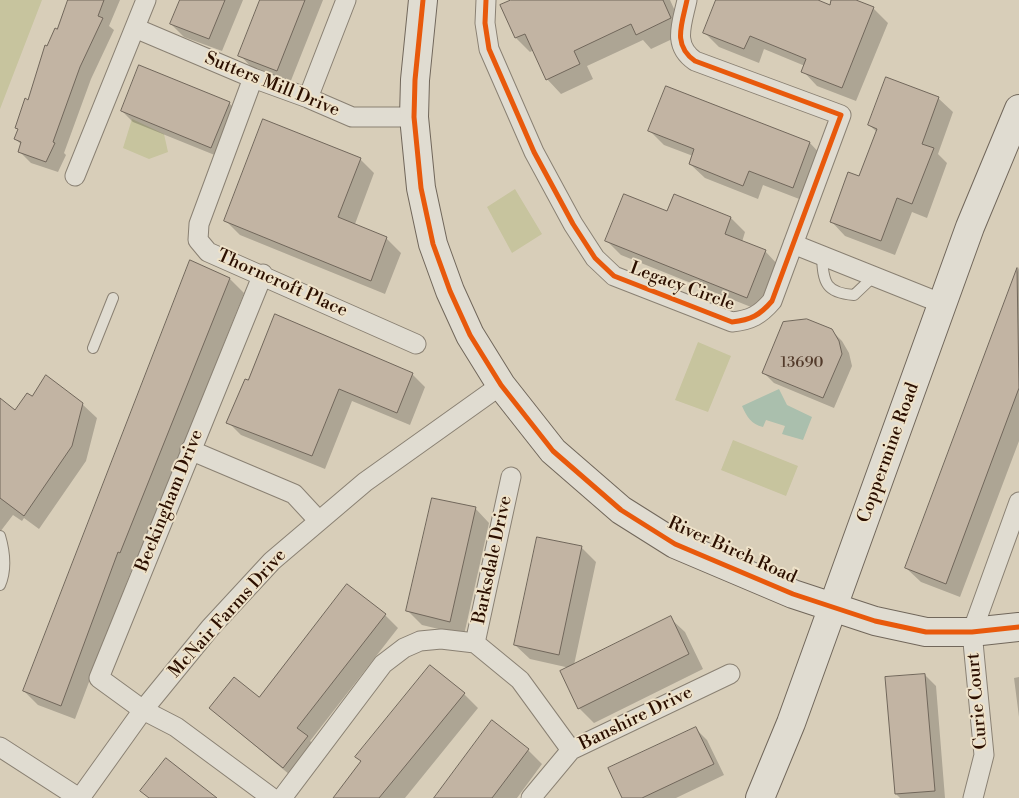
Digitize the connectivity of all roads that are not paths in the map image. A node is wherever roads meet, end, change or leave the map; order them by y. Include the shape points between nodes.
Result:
1 (146, 0) edge
2 (346, 0) edge
3 (423, 0) edge
4 (486, 0) edge
5 (686, 0) edge
6 (135, 28) junction
7 (253, 78) junction
8 (308, 98) junction
9 (1019, 109) edge
10 (414, 116) junction
11 (75, 176) dead end
12 (793, 244) junction
13 (822, 256) junction
14 (263, 274) junction
15 (874, 276) junction
16 (113, 298) dead end
17 (943, 304) junction
18 (416, 344) dead end
19 (93, 348) dead end
20 (501, 385) junction
21 (190, 450) junction
22 (511, 477) dead end
23 (1019, 502) edge
24 (319, 521) junction
25 (0, 536) edge
26 (0, 585) edge
27 (833, 608) junction
28 (1019, 627) edge
29 (972, 632) junction
30 (474, 643) junction
31 (730, 674) dead end
32 (143, 710) junction
33 (0, 747) edge
34 (571, 750) junction
35 (79, 798) edge
36 (272, 798) edge
37 (282, 798) edge
38 (531, 798) edge
39 (760, 798) edge
40 (973, 798) edge

1 - 6 street
2 - 8 street
3 - 10 street, River Birch Road
4 - 12 street, Legacy Circle via 489,49 534,152 591,252 614,276 732,322 749,320 762,313 772,301
5 - 12 street, Legacy Circle via 679,41 685,54 694,61 841,115
6 - 7 street, Sutters Mill Drive
6 - 11 street
7 - 8 street, Sutters Mill Drive
7 - 14 street, Thorncroft Place via 199,224 198,240 208,252
8 - 10 street, Sutters Mill Drive via 352,117
9 - 17 street, Coppermine Road
10 - 20 street, River Birch Road via 421,188 433,244 470,335
12 - 13 street
13 - 15 street
13 - 15 lane via 827,285 837,294 854,295
14 - 18 street, Thorncroft Place
14 - 21 street, Beckingham Drive
15 - 17 street
16 - 19 lane
17 - 27 street, Coppermine Road
20 - 24 street, McNair Farms Drive via 365,482
20 - 27 street, River Birch Road via 553,451 621,510 675,544
21 - 24 street via 294,494
21 - 32 street, Beckingham Drive via 99,678
22 - 30 street, Barksdale Drive
23 - 29 street
24 - 32 street, McNair Farms Drive via 272,561 210,628
25 - 26 lane via 5,573
27 - 29 street, River Birch Road via 900,628 926,632
27 - 39 street, Coppermine Road
28 - 29 street, River Birch Road
29 - 40 street, Curie Court via 984,755
30 - 34 street via 520,680
30 - 37 street via 420,640 384,664
31 - 34 street, Banshire Drive
32 - 35 street, McNair Farms Drive
32 - 36 street via 176,727
33 - 35 street
34 - 38 street, Banshire Drive

